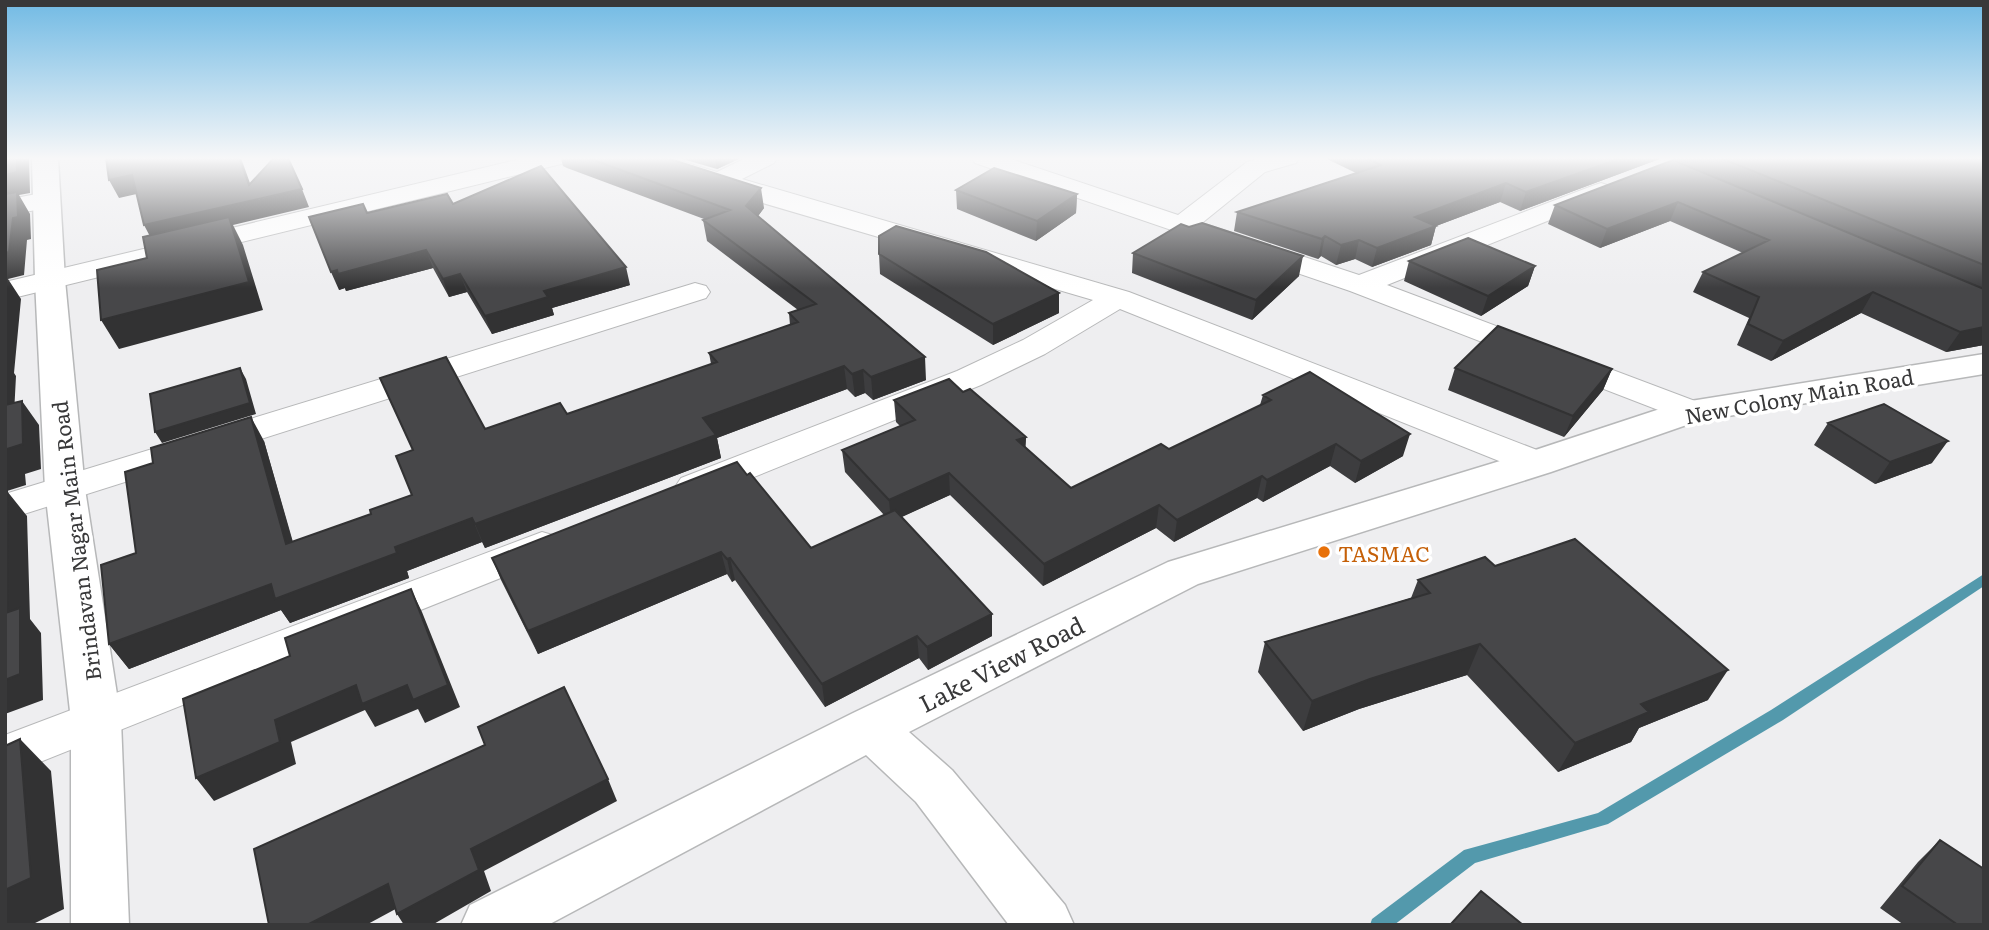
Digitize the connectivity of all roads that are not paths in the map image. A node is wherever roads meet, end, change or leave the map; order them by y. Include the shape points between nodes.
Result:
1 (40, 201) edge
2 (47, 201) edge
3 (376, 201) edge
4 (787, 201) edge
5 (1110, 201) edge
6 (1212, 201) edge
7 (1575, 201) edge
8 (5, 208) edge
9 (1181, 226) junction
10 (50, 280) junction
11 (1360, 285) junction
12 (5, 291) edge
13 (695, 292) dead end
14 (1118, 298) junction
15 (1984, 364) edge
16 (1691, 411) junction
17 (1537, 463) junction
18 (65, 489) junction
19 (655, 502) edge
20 (5, 507) edge
21 (577, 532) edge
22 (96, 720) junction
23 (871, 728) junction
24 (5, 756) edge
25 (100, 925) edge
26 (490, 925) edge
27 (1045, 925) edge

1 - 8 street
2 - 10 street, Brindavan Nagar Main Road
3 - 10 street
4 - 14 street
5 - 9 street
6 - 9 street
7 - 11 street
9 - 11 street
10 - 12 street
10 - 18 street, Brindavan Nagar Main Road
11 - 16 street
13 - 18 street
14 - 17 street
14 - 19 street via 1034,347 969,377
15 - 16 street, New Colony Main Road
16 - 17 street, New Colony Main Road
17 - 23 street, Lake View Road via 1183,573
18 - 20 street
18 - 22 street, Brindavan Nagar Main Road
21 - 22 street
22 - 24 street
22 - 25 street, Brindavan Nagar Main Road
23 - 26 street, Lake View Road
23 - 27 street via 934,786

